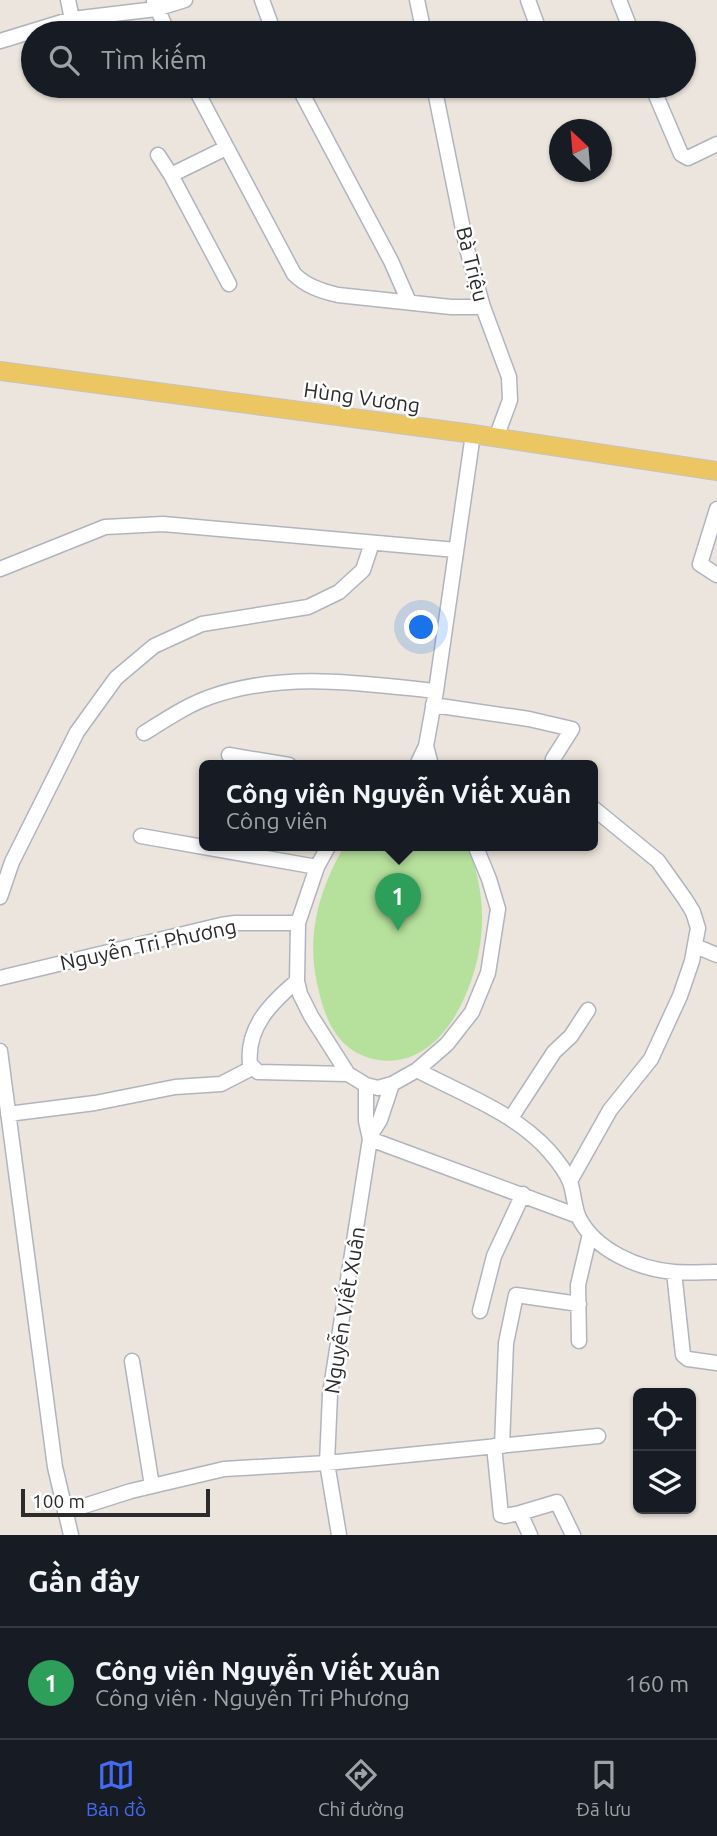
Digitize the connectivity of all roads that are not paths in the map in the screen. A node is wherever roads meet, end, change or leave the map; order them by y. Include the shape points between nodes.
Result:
1 (68, 0) edge
2 (185, 0) edge
3 (262, 0) edge
4 (417, 0) edge
5 (528, 0) edge
6 (619, 0) edge
7 (155, 4) edge
8 (72, 19) junction
9 (65, 21) edge
10 (163, 21) edge
11 (270, 21) edge
12 (421, 21) edge
13 (536, 21) edge
14 (627, 21) edge
15 (21, 35) edge
16 (0, 41) edge
17 (200, 98) edge
18 (304, 98) edge
19 (436, 98) edge
20 (657, 98) edge
21 (717, 144) edge
22 (226, 148) junction
23 (158, 155) dead end
24 (171, 175) junction
25 (229, 284) dead end
26 (409, 302) junction
27 (483, 307) junction
28 (0, 371) edge
29 (473, 434) junction
30 (496, 438) junction
31 (717, 471) edge
32 (717, 509) edge
33 (372, 542) junction
34 (456, 550) junction
35 (0, 569) edge
36 (717, 575) edge
37 (434, 698) junction
38 (144, 733) dead end
39 (426, 746) junction
40 (229, 755) dead end
41 (259, 760) edge
42 (419, 760) edge
43 (430, 760) edge
44 (552, 760) edge
45 (598, 812) edge
46 (141, 836) dead end
47 (199, 846) edge
48 (226, 851) edge
49 (325, 851) edge
50 (478, 851) edge
51 (317, 867) junction
52 (0, 897) edge
53 (298, 923) junction
54 (695, 946) junction
55 (717, 955) edge
56 (0, 978) edge
57 (297, 981) junction
58 (588, 1010) dead end
59 (0, 1051) edge
60 (252, 1068) junction
61 (417, 1070) junction
62 (348, 1074) junction
63 (392, 1084) junction
64 (366, 1085) junction
65 (8, 1114) junction
66 (511, 1118) junction
67 (370, 1138) junction
68 (570, 1181) junction
69 (523, 1194) junction
70 (578, 1216) junction
71 (590, 1234) junction
72 (674, 1272) junction
73 (717, 1272) edge
74 (579, 1304) junction
75 (480, 1311) dead end
76 (579, 1342) dead end
77 (132, 1361) dead end
78 (717, 1363) edge
79 (598, 1436) dead end
80 (498, 1446) junction
81 (327, 1463) junction
82 (152, 1486) junction
83 (65, 1512) junction
84 (520, 1513) junction
85 (71, 1535) edge
86 (339, 1535) edge
87 (530, 1535) edge
88 (573, 1535) edge

1 - 8 street
2 - 7 street
3 - 11 street
4 - 12 street
5 - 13 street
6 - 14 street
7 - 8 street
7 - 10 street
8 - 9 street
15 - 16 street
17 - 22 street
18 - 26 street
19 - 27 street, Bà Triệu
20 - 21 street via 681,154 688,158
22 - 24 street
22 - 26 street via 300,280 338,295
23 - 24 street
24 - 25 street
26 - 27 street
27 - 30 street, Bà Triệu via 509,377 510,400
28 - 29 main road, Hùng Vương
29 - 30 main road, Hùng Vương
29 - 34 street
30 - 31 main road, Hùng Vương
32 - 36 street via 700,564
33 - 34 street
33 - 35 street via 163,524 105,527
33 - 52 street via 363,570 339,592 308,607 202,624 154,646 116,678 77,732 12,862
34 - 37 street
37 - 38 street via 332,680 248,686 198,702
37 - 39 street
37 - 44 street via 572,729
39 - 42 street
39 - 43 street
40 - 41 street
45 - 54 street via 644,848 671,877 697,922
46 - 47 street
48 - 51 street
49 - 51 street
50 - 61 street via 498,909 488,973 472,1012 447,1044
51 - 53 street
53 - 56 street, Nguyễn Tri Phương via 220,925
53 - 57 street
54 - 55 street
54 - 68 street via 680,996 651,1059 610,1110
57 - 60 street via 262,1014 250,1050
57 - 62 street via 311,1016
58 - 66 street
59 - 65 street
60 - 62 street
60 - 65 street via 221,1083
61 - 63 street
61 - 66 street
62 - 64 street
63 - 64 street
63 - 67 street
64 - 67 street, Nguyễn Viết Xuân
65 - 83 street via 55,1467
66 - 68 street via 551,1153
67 - 69 street
67 - 81 street, Nguyễn Viết Xuân via 330,1394
68 - 70 street
69 - 70 street
69 - 75 street via 494,1256
70 - 71 street
71 - 72 street via 630,1261
71 - 74 street via 578,1285
72 - 73 street
72 - 78 street via 683,1355
74 - 76 street
74 - 80 street via 516,1295 506,1343
77 - 82 street
79 - 80 street
80 - 81 street
80 - 84 street via 501,1515
81 - 82 street via 224,1469
81 - 86 street, Nguyễn Viết Xuân
82 - 83 street
83 - 85 street
84 - 87 street
84 - 88 street via 557,1502

